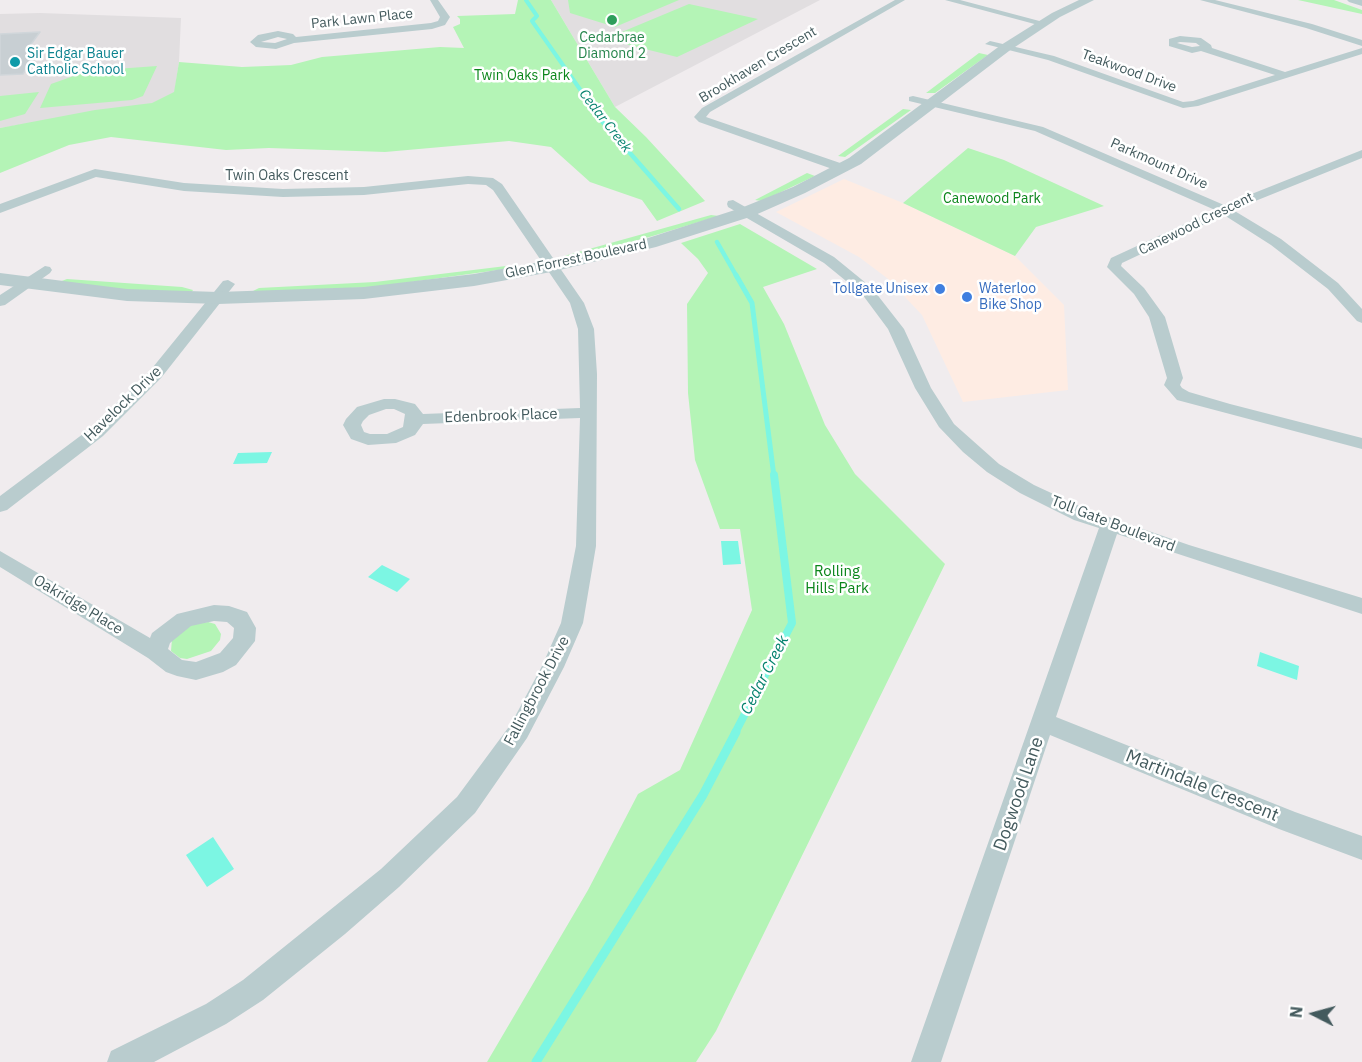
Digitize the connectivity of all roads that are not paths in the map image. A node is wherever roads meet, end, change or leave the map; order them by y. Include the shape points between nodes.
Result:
1 (435, 0) edge
2 (901, 0) edge
3 (949, 0) edge
4 (1064, 0) edge
5 (1088, 0) edge
6 (1204, 0) edge
7 (1353, 0) edge
8 (1362, 3) edge
9 (1025, 19) junction
10 (1042, 23) junction
11 (293, 40) dead end
12 (1362, 43) edge
13 (990, 44) junction
14 (1005, 48) junction
15 (1204, 49) dead end
16 (1362, 51) edge
17 (1285, 75) junction
18 (908, 102) joint
19 (932, 103) junction
20 (841, 150) dead end
21 (1359, 157) edge
22 (823, 162) junction
23 (842, 168) junction
24 (740, 208) junction
25 (0, 209) edge
26 (1223, 209) junction
27 (548, 260) junction
28 (0, 262) edge
29 (45, 270) junction
30 (0, 279) edge
31 (25, 283) junction
32 (223, 291) junction
33 (0, 302) edge
34 (1359, 311) edge
35 (587, 413) junction
36 (416, 419) dead end
37 (1362, 444) edge
38 (0, 506) edge
39 (1110, 525) junction
40 (0, 558) edge
41 (1362, 606) edge
42 (156, 652) dead end
43 (1044, 722) junction
44 (1362, 848) edge
45 (122, 1062) edge
46 (926, 1062) edge

1 - 11 street, Park Lawn Place via 445,17 432,26
2 - 22 street, Brookhaven Crescent via 706,110 700,117
3 - 9 street
4 - 9 street
5 - 10 street, Glen Forrest Boulevard
6 - 12 street
7 - 8 street
9 - 10 street
9 - 13 street
10 - 14 street, Glen Forrest Boulevard
13 - 14 street, Teakwood Drive
13 - 18 street
14 - 17 street, Teakwood Drive via 1078,67 1183,105
14 - 19 street, Glen Forrest Boulevard
15 - 17 street
16 - 17 street, Teakwood Drive
18 - 19 street, Parkmount Drive
19 - 23 street, Glen Forrest Boulevard
19 - 26 street, Parkmount Drive via 1039,129
20 - 22 street, Glen Forrest Boulevard
21 - 26 street, Canewood Crescent
22 - 23 street, Brookhaven Crescent
22 - 24 street, Glen Forrest Boulevard
23 - 24 street, Glen Forrest Boulevard via 799,190
24 - 27 street, Glen Forrest Boulevard via 650,243
24 - 39 street, Toll Gate Boulevard via 829,260 867,291 896,329 935,408 969,448 1027,489 1070,511
25 - 27 street, Twin Oaks Crescent via 95,173 184,187 283,193 480,180 495,183
26 - 34 street, Parkmount Drive via 1276,242
26 - 37 street, Canewood Crescent via 1210,219 1116,261 1114,267 1139,291 1157,317 1175,378 1172,385 1183,396
27 - 32 street, Glen Forrest Boulevard via 474,280 375,292 290,297
27 - 35 street, Fallingbrook Drive via 584,320 589,375
28 - 29 street, Glen Forrest Boulevard
29 - 31 street
29 - 32 street, Glen Forrest Boulevard
30 - 31 street, Glen Forrest Boulevard
31 - 32 street, Glen Forrest Boulevard via 127,295
31 - 33 street
32 - 38 street, Havelock Drive via 155,375 97,432
35 - 36 street, Edenbrook Place
35 - 45 street, Fallingbrook Drive via 586,546 572,622 519,731 485,780 466,805 390,878 253,990 216,1014
39 - 41 street, Toll Gate Boulevard
39 - 43 street, Dogwood Lane
40 - 42 street, Oakridge Place
43 - 44 street, Martindale Crescent
43 - 46 street, Dogwood Lane

